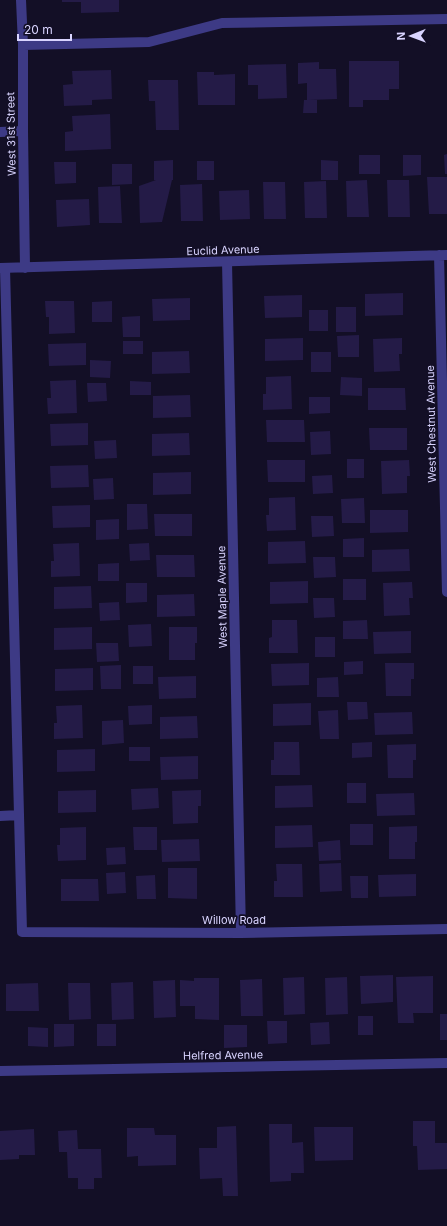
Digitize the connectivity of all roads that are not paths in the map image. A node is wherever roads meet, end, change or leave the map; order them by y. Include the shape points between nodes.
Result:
1 (21, 0) edge
2 (447, 19) edge
3 (23, 45) junction
4 (23, 131) junction
5 (0, 132) edge
6 (443, 255) edge
7 (227, 262) junction
8 (3, 268) edge
9 (25, 268) junction
10 (447, 592) edge
11 (19, 815) junction
12 (0, 816) edge
13 (447, 929) edge
14 (241, 933) junction
15 (447, 1063) edge
16 (0, 1071) edge

1 - 3 street, West 31st Street
2 - 3 street via 222,23 149,42
3 - 4 street, West 31st Street
4 - 5 street
4 - 9 street, West 31st Street
6 - 7 street, Euclid Avenue
6 - 10 street, West Chestnut Avenue
7 - 9 street, Euclid Avenue
7 - 14 street, West Maple Avenue
8 - 9 street, Euclid Avenue
8 - 11 street
11 - 12 street
11 - 14 street, Willow Road via 22,932
13 - 14 street, Willow Road
15 - 16 street, Helfred Avenue

